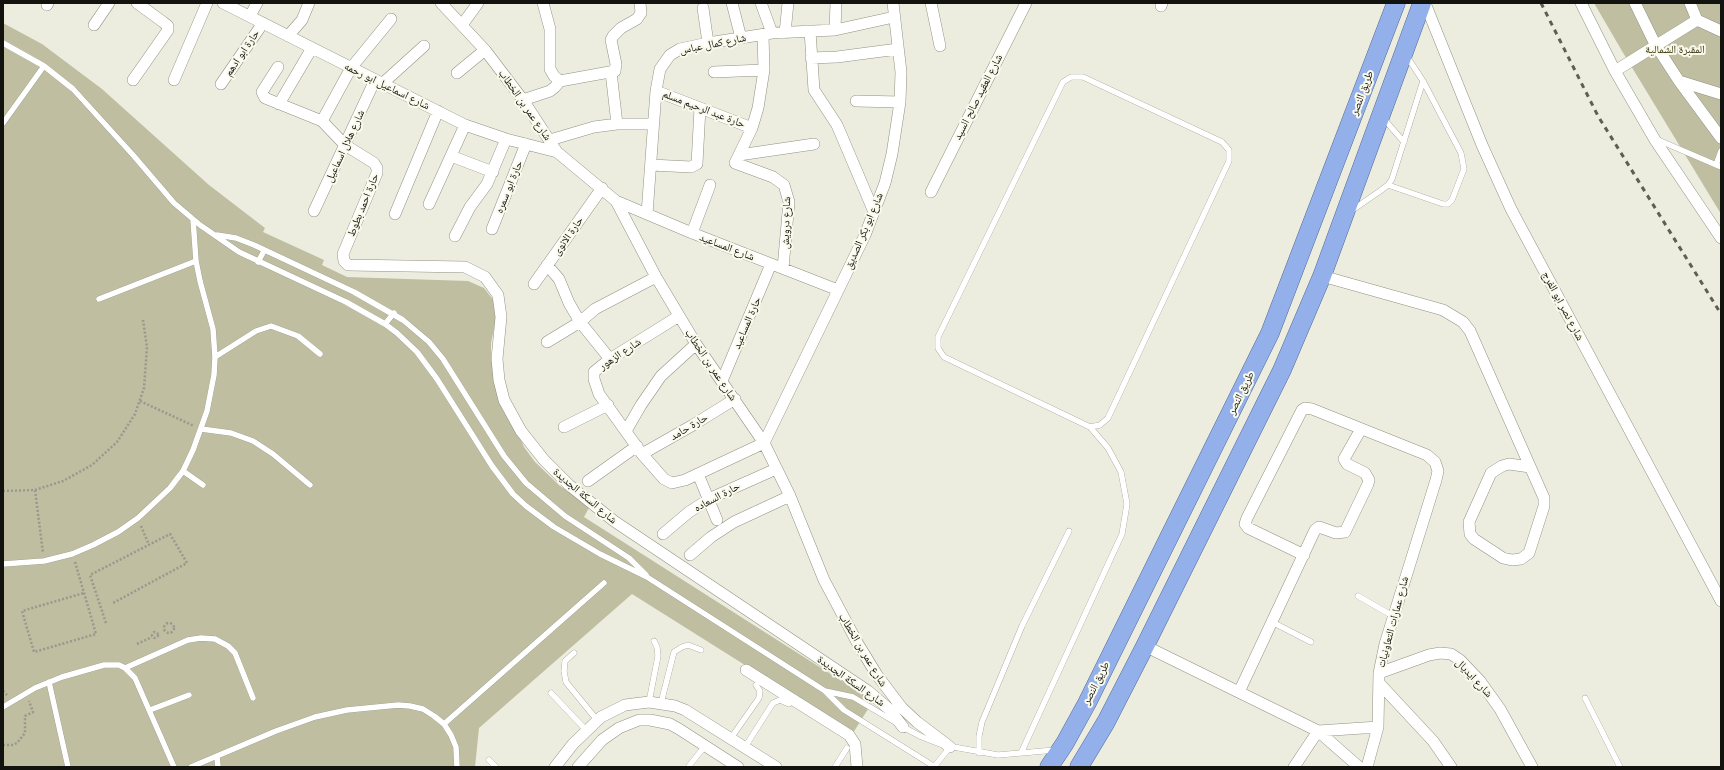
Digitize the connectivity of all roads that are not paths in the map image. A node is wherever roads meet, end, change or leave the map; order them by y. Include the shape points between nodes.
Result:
1 (109, 3) edge
2 (137, 3) edge
3 (207, 3) edge
4 (223, 3) edge
5 (257, 3) edge
6 (309, 3) edge
7 (441, 3) edge
8 (478, 3) edge
9 (543, 3) edge
10 (640, 3) edge
11 (732, 3) edge
12 (762, 3) edge
13 (788, 3) edge
14 (836, 3) edge
15 (893, 3) edge
16 (931, 3) edge
17 (1026, 3) edge
18 (1396, 3) edge
19 (1424, 3) edge
20 (1581, 3) edge
21 (1635, 3) edge
22 (1690, 3) edge
23 (703, 8) dead end
24 (250, 16) junction
25 (894, 17) junction
26 (391, 19) dead end
27 (1697, 20) junction
28 (263, 23) junction
29 (94, 25) dead end
30 (462, 25) junction
31 (836, 30) junction
32 (810, 31) junction
33 (1721, 31) edge
34 (785, 33) junction
35 (768, 34) junction
36 (288, 36) junction
37 (742, 38) junction
38 (3, 43) edge
39 (708, 43) junction
40 (1656, 44) junction
41 (424, 46) dead end
42 (940, 46) dead end
43 (312, 48) junction
44 (898, 49) junction
45 (486, 50) junction
46 (1404, 53) junction
47 (811, 58) junction
48 (44, 66) junction
49 (278, 67) dead end
50 (351, 68) junction
51 (764, 70) junction
52 (1615, 71) junction
53 (611, 72) junction
54 (714, 72) dead end
55 (457, 73) dead end
56 (133, 80) dead end
57 (174, 80) dead end
58 (560, 81) junction
59 (1423, 81) junction
60 (1679, 81) junction
61 (379, 82) junction
62 (221, 84) dead end
63 (656, 91) junction
64 (1721, 94) edge
65 (523, 100) junction
66 (856, 101) dead end
67 (900, 102) junction
68 (279, 104) junction
69 (700, 108) junction
70 (438, 111) junction
71 (1381, 115) junction
72 (322, 121) junction
73 (3, 123) edge
74 (465, 124) junction
75 (617, 124) junction
76 (652, 124) junction
77 (752, 128) junction
78 (1721, 138) edge
79 (506, 139) junction
80 (550, 140) junction
81 (1655, 140) junction
82 (1404, 142) junction
83 (526, 144) junction
84 (814, 144) dead end
85 (345, 145) junction
86 (1721, 151) edge
87 (557, 152) junction
88 (451, 156) junction
89 (737, 159) junction
90 (651, 165) junction
91 (1718, 166) edge
92 (493, 172) junction
93 (710, 185) dead end
94 (1388, 185) junction
95 (602, 188) junction
96 (931, 192) dead end
97 (616, 201) junction
98 (429, 204) dead end
99 (314, 211) dead end
100 (874, 212) junction
101 (395, 214) dead end
102 (647, 214) junction
103 (1344, 215) junction
104 (193, 219) junction
105 (492, 229) dead end
106 (692, 233) junction
107 (216, 235) junction
108 (455, 236) dead end
109 (1721, 238) edge
110 (264, 251) junction
111 (196, 261) junction
112 (258, 262) junction
113 (771, 264) junction
114 (348, 265) joint
115 (547, 265) junction
116 (783, 268) junction
117 (1322, 276) junction
118 (656, 277) junction
119 (534, 284) dead end
120 (838, 290) junction
121 (99, 299) dead end
122 (394, 313) junction
123 (679, 316) junction
124 (580, 322) junction
125 (385, 324) junction
126 (547, 342) dead end
127 (696, 344) junction
128 (320, 354) dead end
129 (215, 357) junction
130 (610, 359) junction
131 (722, 381) junction
132 (735, 399) junction
133 (608, 405) junction
134 (564, 427) dead end
135 (1090, 427) junction
136 (201, 429) junction
137 (1361, 429) junction
138 (626, 431) junction
139 (764, 443) junction
140 (640, 450) junction
141 (1530, 467) junction
142 (776, 469) junction
143 (183, 470) junction
144 (698, 474) junction
145 (588, 481) dead end
146 (203, 485) dead end
147 (310, 485) dead end
148 (790, 496) junction
149 (707, 500) junction
150 (717, 520) dead end
151 (1069, 531) dead end
152 (663, 534) dead end
153 (690, 555) dead end
154 (1304, 555) junction
155 (3, 564) edge
156 (647, 577) junction
157 (604, 582) dead end
158 (1358, 596) dead end
159 (1721, 601) edge
160 (1393, 616) junction
161 (1272, 622) junction
162 (654, 641) dead end
163 (1311, 642) dead end
164 (1145, 646) junction
165 (701, 650) dead end
166 (574, 653) dead end
167 (125, 668) junction
168 (746, 670) dead end
169 (1379, 678) junction
170 (49, 682) junction
171 (756, 685) dead end
172 (825, 690) junction
173 (1239, 692) junction
174 (551, 693) dead end
175 (189, 694) dead end
176 (254, 698) dead end
177 (1585, 698) dead end
178 (655, 702) junction
179 (789, 704) dead end
180 (3, 707) edge
181 (150, 710) junction
182 (597, 720) junction
183 (656, 720) junction
184 (444, 724) junction
185 (903, 727) junction
186 (1378, 727) junction
187 (586, 730) junction
188 (1318, 731) junction
189 (731, 738) junction
190 (705, 746) junction
191 (744, 747) junction
192 (950, 747) junction
193 (847, 748) dead end
194 (1060, 750) junction
195 (979, 753) junction
196 (1021, 753) junction
197 (217, 756) junction
198 (489, 760) dead end
199 (689, 766) edge
200 (68, 767) edge
201 (174, 767) edge
202 (191, 767) edge
203 (218, 767) edge
204 (457, 767) edge
205 (496, 767) edge
206 (555, 767) edge
207 (578, 767) edge
208 (738, 767) edge
209 (776, 767) edge
210 (835, 767) edge
211 (857, 767) edge
212 (934, 767) edge
213 (1049, 767) edge
214 (1079, 767) edge
215 (1294, 767) edge
216 (1359, 767) edge
217 (1367, 767) edge
218 (1451, 767) edge
219 (1532, 767) edge
220 (1620, 767) edge

1 - 29 street
2 - 56 street via 168,26 168,30
3 - 57 street
4 - 24 street, شارع اسماعيل ابو رحمه
5 - 24 street
6 - 36 street via 302,20
7 - 30 street, شارع عمر بن الخطاب
8 - 30 street
9 - 58 street via 550,30 550,69
10 - 53 street via 641,13 637,19 612,36 616,68
11 - 37 street
12 - 35 street
13 - 34 street
14 - 31 street
15 - 25 street, شارع ابو بكر الصديق
16 - 42 street
17 - 96 street, شارع العقيد صالح السيد
18 - 194 highway, طريق النصر via 1270,333 1087,703
19 - 46 highway
19 - 159 street, شارع نصر ابو الفرج via 1511,209
20 - 52 street
21 - 40 street
22 - 27 street
23 - 39 street
24 - 28 street, شارع اسماعيل ابو رحمه
25 - 31 street, شارع كمال عباس
25 - 44 street, شارع ابو بكر الصديق
26 - 50 street
27 - 33 street
27 - 40 street
28 - 36 street, شارع اسماعيل ابو رحمه
28 - 62 street, حارة ابو ادهم
30 - 45 street, شارع عمر بن الخطاب
31 - 32 street, شارع كمال عباس
32 - 34 street, شارع كمال عباس
32 - 47 street
34 - 35 street, شارع كمال عباس
35 - 37 street, شارع كمال عباس
35 - 51 street
36 - 43 street, شارع اسماعيل ابو رحمه
37 - 39 street, شارع كمال عباس
38 - 48 lane
39 - 63 street, شارع كمال عباس via 680,49 670,55 660,69
40 - 52 street
40 - 60 street
41 - 61 street
43 - 50 street, شارع اسماعيل ابو رحمه
43 - 68 street
44 - 47 street via 837,58
44 - 67 street, شارع ابو بكر الصديق via 901,72
45 - 55 street
45 - 65 street, شارع عمر بن الخطاب
46 - 59 lane
46 - 71 highway
47 - 100 street via 814,90 837,125
48 - 73 lane
48 - 104 lane via 69,84 92,107 174,204
49 - 68 street, حارة احمد بطوط via 262,92 265,98
50 - 61 street, شارع اسماعيل ابو رحمه
50 - 72 street
51 - 54 street
51 - 77 street
52 - 81 street
53 - 58 street
53 - 75 street
58 - 65 street via 550,90
59 - 82 lane
59 - 94 lane via 1461,153 1464,169 1448,204
60 - 64 street
60 - 78 street
61 - 70 street, شارع اسماعيل ابو رحمه
61 - 85 street, شارع هلال اسماعيل
63 - 69 street, حارة عبد الرحيم مسلم
63 - 76 street, شارع كمال عباس
65 - 80 street, شارع عمر بن الخطاب
66 - 67 street
67 - 100 street, شارع ابو بكر الصديق via 892,154
68 - 72 street, حارة احمد بطوط
69 - 77 street, حارة عبد الرحيم مسلم
69 - 90 street via 697,164 691,167
70 - 74 street, شارع اسماعيل ابو رحمه
70 - 101 street
71 - 82 lane
71 - 103 highway
72 - 85 street, حارة احمد بطوط
74 - 79 street, شارع اسماعيل ابو رحمه
74 - 88 street
75 - 76 street
75 - 80 street via 571,132
76 - 90 street, شارع كمال عباس
77 - 89 street
79 - 83 street, شارع اسماعيل ابو رحمه
79 - 92 street
80 - 87 street, شارع عمر بن الخطاب
81 - 91 lane
81 - 109 street
82 - 94 lane
83 - 87 street, شارع اسماعيل ابو رحمه
83 - 105 street, حارة ابو سمره
84 - 89 street
85 - 99 street, شارع هلال اسماعيل
85 - 114 street, حارة احمد بطوط via 374,163 377,173 343,254
86 - 91 lane
87 - 95 street, شارع عمر بن الخطاب
88 - 92 street
88 - 98 street
89 - 116 street, شارع درويش via 773,178 786,189 789,202
90 - 102 street, شارع كمال عباس
92 - 108 street
93 - 106 street
94 - 103 lane
95 - 97 street, شارع عمر بن الخطاب
95 - 115 street, حارة الانوى
97 - 102 street, شارع المساعيد
97 - 118 street, شارع عمر بن الخطاب
100 - 120 street, شارع ابو بكر الصديق
102 - 106 street, شارع المساعيد
103 - 117 highway
104 - 107 lane
104 - 111 lane
106 - 113 street, شارع المساعيد
107 - 110 lane via 236,238
107 - 112 lane via 235,250
110 - 112 lane
110 - 122 lane
111 - 121 lane
111 - 129 lane via 213,329
112 - 125 lane via 346,302
113 - 116 street, شارع المساعيد
113 - 131 street, حارة المساعيد
114 - 185 street, شارع السكة الجديدة via 465,267 485,277 498,295 501,317 497,359 504,400 521,431 544,460 569,485 614,521 874,695
115 - 119 street, حارة الانوى
115 - 124 street via 559,279
116 - 120 street, شارع المساعيد
117 - 141 street via 1443,310 1463,322 1470,331
117 - 164 highway via 1275,384
118 - 123 street, شارع عمر بن الخطاب
118 - 124 street via 595,309
120 - 139 street, شارع ابو بكر الصديق
122 - 125 lane
122 - 156 lane via 420,334 443,359 504,456 526,483 560,513 629,558
123 - 127 street, شارع عمر بن الخطاب
123 - 130 street, شارع الزهور
124 - 126 street
124 - 130 street
125 - 156 lane via 407,342 430,369 492,466 522,502 549,523 600,554
127 - 131 street, شارع عمر بن الخطاب
127 - 138 street via 661,376
128 - 129 lane via 298,336 271,326 256,331
129 - 136 lane via 211,393
130 - 133 street, شارع الزهور via 594,372 599,394
131 - 132 street, شارع عمر بن الخطاب
132 - 139 street, شارع عمر بن الخطاب
132 - 140 street, حارة حامد via 693,426
133 - 134 street
133 - 138 street, شارع الزهور
135 - 135 lane via 1100,425 1108,418 1226,168 1229,150 1222,142 1083,77 1072,76 1063,82 938,338 938,348 944,357
135 - 196 lane via 1108,448 1121,472 1127,504 1122,534
136 - 143 lane
136 - 147 lane via 231,433 253,441
137 - 154 street via 1344,459 1347,464 1368,476 1368,484 1345,532 1336,533 1317,528
137 - 154 street via 1312,409 1302,410 1247,518 1245,524 1248,528
137 - 160 street, شارع عمارات التعاونيات via 1427,455 1435,462 1438,471
138 - 140 street, شارع الزهور
139 - 142 street, شارع عمر بن الخطاب
139 - 144 street, شارع الزهور
140 - 144 street, شارع الزهور via 664,480 672,483
140 - 145 street, حارة حامد
141 - 141 street via 1544,498 1544,506 1528,553 1521,559 1503,558 1474,539 1470,534 1469,522 1490,473 1509,464
142 - 148 street, شارع عمر بن الخطاب
142 - 149 street, حارة السعاده
143 - 146 lane
143 - 155 lane via 154,505 118,532 72,554 44,561
144 - 149 street
148 - 153 street via 734,522
148 - 192 street, شارع عمر بن الخطاب via 824,580 854,638 877,675 902,708
149 - 150 street
149 - 152 street, حارة السعاده
151 - 195 lane via 1022,626 982,722
154 - 161 street
156 - 172 lane
157 - 184 lane
158 - 160 lane
160 - 169 street, شارع عمارات التعاونيات
161 - 163 lane
161 - 173 street
162 - 178 lane via 658,656
164 - 173 street
164 - 214 highway via 1106,722
165 - 178 lane via 688,645 674,652
166 - 182 lane via 565,661 566,682
167 - 170 lane via 112,664 104,665
167 - 176 lane via 188,640 215,639 235,653
167 - 181 lane via 135,678
168 - 211 street via 849,735 855,744
169 - 186 street, شارع عمارات التعاونيات
169 - 218 street via 1433,741
169 - 219 street, شارع ايديال via 1429,655 1451,654 1480,681 1500,709
170 - 180 lane
170 - 200 lane
171 - 189 lane via 760,691 759,698
172 - 185 lane via 857,699
172 - 212 lane via 844,710
173 - 188 street
174 - 187 lane
175 - 181 lane
177 - 220 lane
178 - 182 street via 625,705
178 - 183 street
178 - 189 street via 685,710
179 - 191 lane via 780,700 773,704
181 - 201 lane
182 - 187 street
183 - 190 street via 679,729
183 - 207 street via 639,720 619,728 602,740
184 - 197 lane via 423,709 410,706 347,710 299,723
184 - 204 lane via 456,747
185 - 192 lane
186 - 188 street
186 - 217 street, شارع عمارات التعاونيات
187 - 206 street
188 - 215 street
188 - 216 street
189 - 191 street
190 - 199 lane
190 - 208 street
191 - 209 street
192 - 195 lane
192 - 212 lane
193 - 210 lane
194 - 196 lane
194 - 213 highway, طريق النصر
195 - 196 lane
197 - 202 lane
197 - 203 lane
198 - 205 lane

